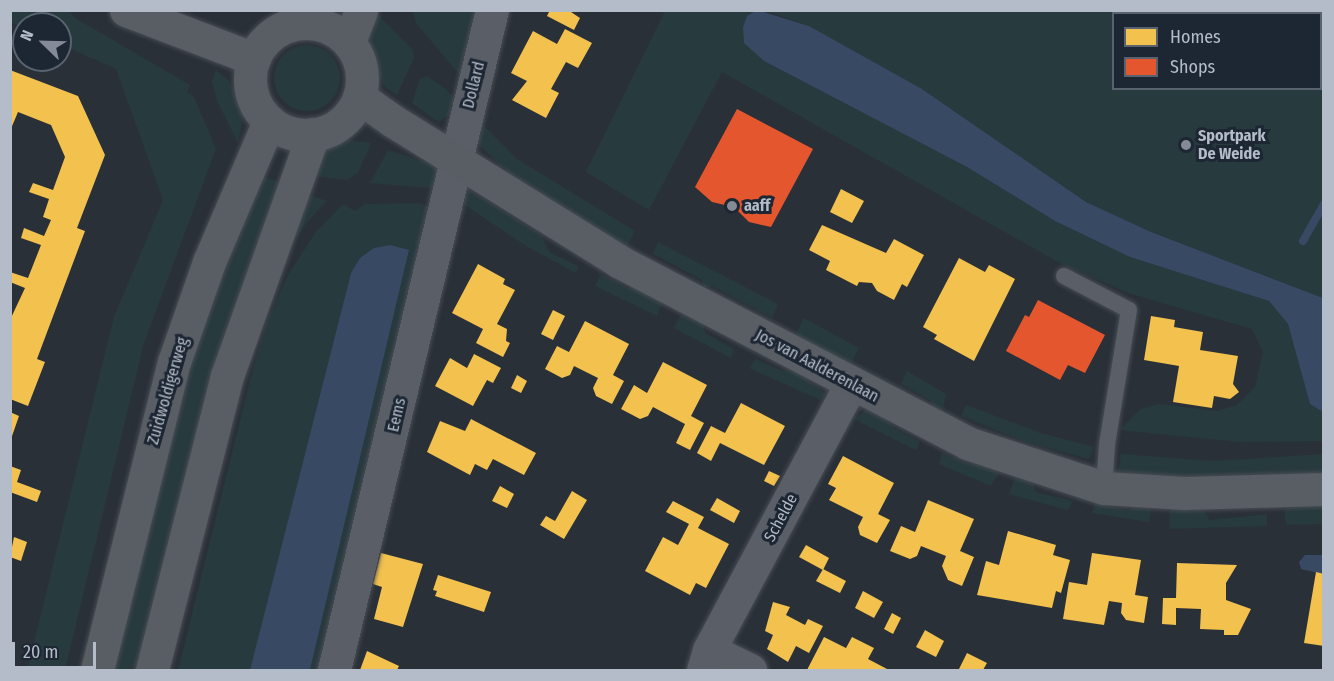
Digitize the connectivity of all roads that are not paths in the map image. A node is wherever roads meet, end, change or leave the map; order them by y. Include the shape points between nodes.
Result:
1 (126, 10) edge
2 (361, 10) edge
3 (492, 10) edge
4 (310, 17) edge
5 (349, 42) junction
6 (254, 59) junction
7 (359, 96) junction
8 (269, 121) junction
9 (313, 134) junction
10 (455, 159) junction
11 (1064, 276) dead end
12 (851, 384) junction
13 (1104, 488) junction
14 (1323, 489) edge
15 (706, 660) edge
16 (97, 670) edge
17 (152, 670) edge
18 (334, 670) edge
19 (750, 670) edge

1 - 6 main road
2 - 5 main road
3 - 10 street, Dollard
4 - 5 main road
4 - 6 main road via 276,32
5 - 7 main road via 361,68
6 - 8 main road via 252,93
7 - 9 main road via 341,122
7 - 10 main road, Jos van Aalderenlaan
8 - 9 main road via 297,134
8 - 16 main road, Zuidwoldigerweg via 226,219 174,362
9 - 17 main road via 227,376
10 - 12 main road, Jos van Aalderenlaan via 620,262
10 - 18 street, Eems
11 - 13 lane via 1129,310
12 - 13 main road, Jos van Aalderenlaan via 967,443
12 - 15 street, Schelde
13 - 14 main road, Jos van Aalderenlaan via 1184,493
15 - 19 street, Schelde

